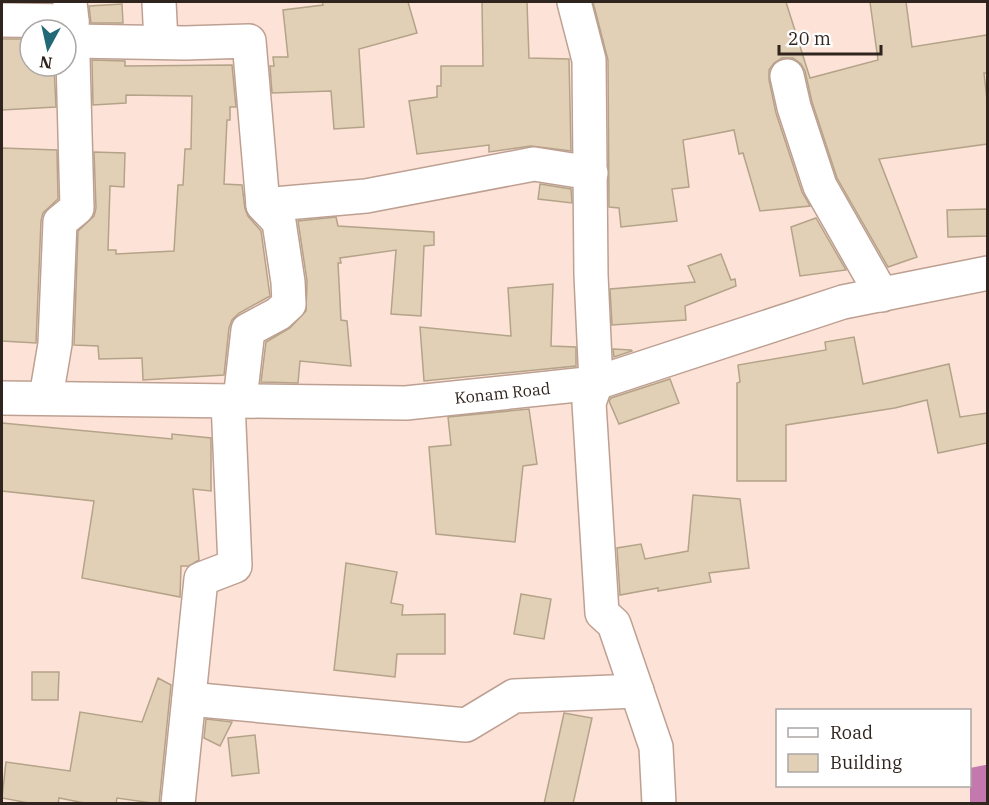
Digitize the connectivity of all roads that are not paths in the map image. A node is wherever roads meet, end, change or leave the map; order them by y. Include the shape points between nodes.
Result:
1 (159, 2) edge
2 (574, 2) edge
3 (2, 20) edge
4 (18, 20) edge
5 (78, 23) edge
6 (161, 42) junction
7 (787, 75) dead end
8 (73, 78) edge
9 (591, 173) junction
10 (263, 205) junction
11 (987, 273) edge
12 (882, 295) junction
13 (596, 383) junction
14 (46, 397) junction
15 (2, 398) edge
16 (234, 401) junction
17 (637, 691) junction
18 (189, 699) junction
19 (178, 804) edge
20 (659, 804) edge

1 - 6 street
2 - 9 street via 589,60
3 - 4 street
5 - 6 street
6 - 10 street via 249,41
7 - 12 street via 820,186
8 - 14 street via 77,208 60,222 55,344
9 - 10 street via 534,164 366,196
9 - 13 street
10 - 16 street via 279,222 289,304 248,330
11 - 12 street, Konam Road
12 - 13 street, Konam Road via 843,302
13 - 16 street, Konam Road via 406,402
13 - 17 street via 589,403 602,613 614,624
14 - 15 street, Konam Road
14 - 16 street, Konam Road
16 - 18 street via 235,566 201,579
17 - 18 street via 514,696 466,725
17 - 20 street via 656,747
18 - 19 street

